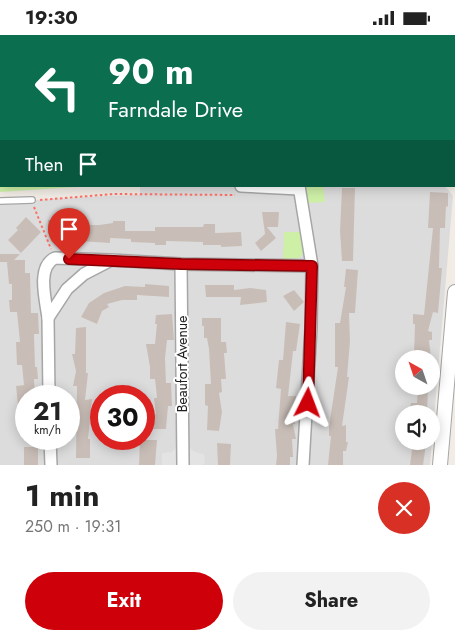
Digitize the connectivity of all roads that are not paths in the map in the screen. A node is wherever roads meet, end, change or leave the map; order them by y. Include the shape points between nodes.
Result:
1 (299, 187) edge
2 (242, 191) edge
3 (32, 200) road end
4 (0, 201) edge
5 (111, 260) junction
6 (181, 264) junction
7 (312, 266) junction
8 (455, 291) edge
9 (48, 318) junction
10 (50, 385) edge
11 (451, 390) edge
12 (50, 450) edge
13 (51, 465) edge
14 (183, 465) edge
15 (304, 465) edge
16 (440, 465) edge

1 - 2 street
1 - 7 street
3 - 4 lane
5 - 6 street
5 - 9 street via 84,274 67,289
5 - 9 street via 54,258 48,262 44,274
6 - 7 street
6 - 14 street, Beaufort Avenue
7 - 15 street
8 - 11 street
9 - 10 street
11 - 16 street
12 - 13 street

